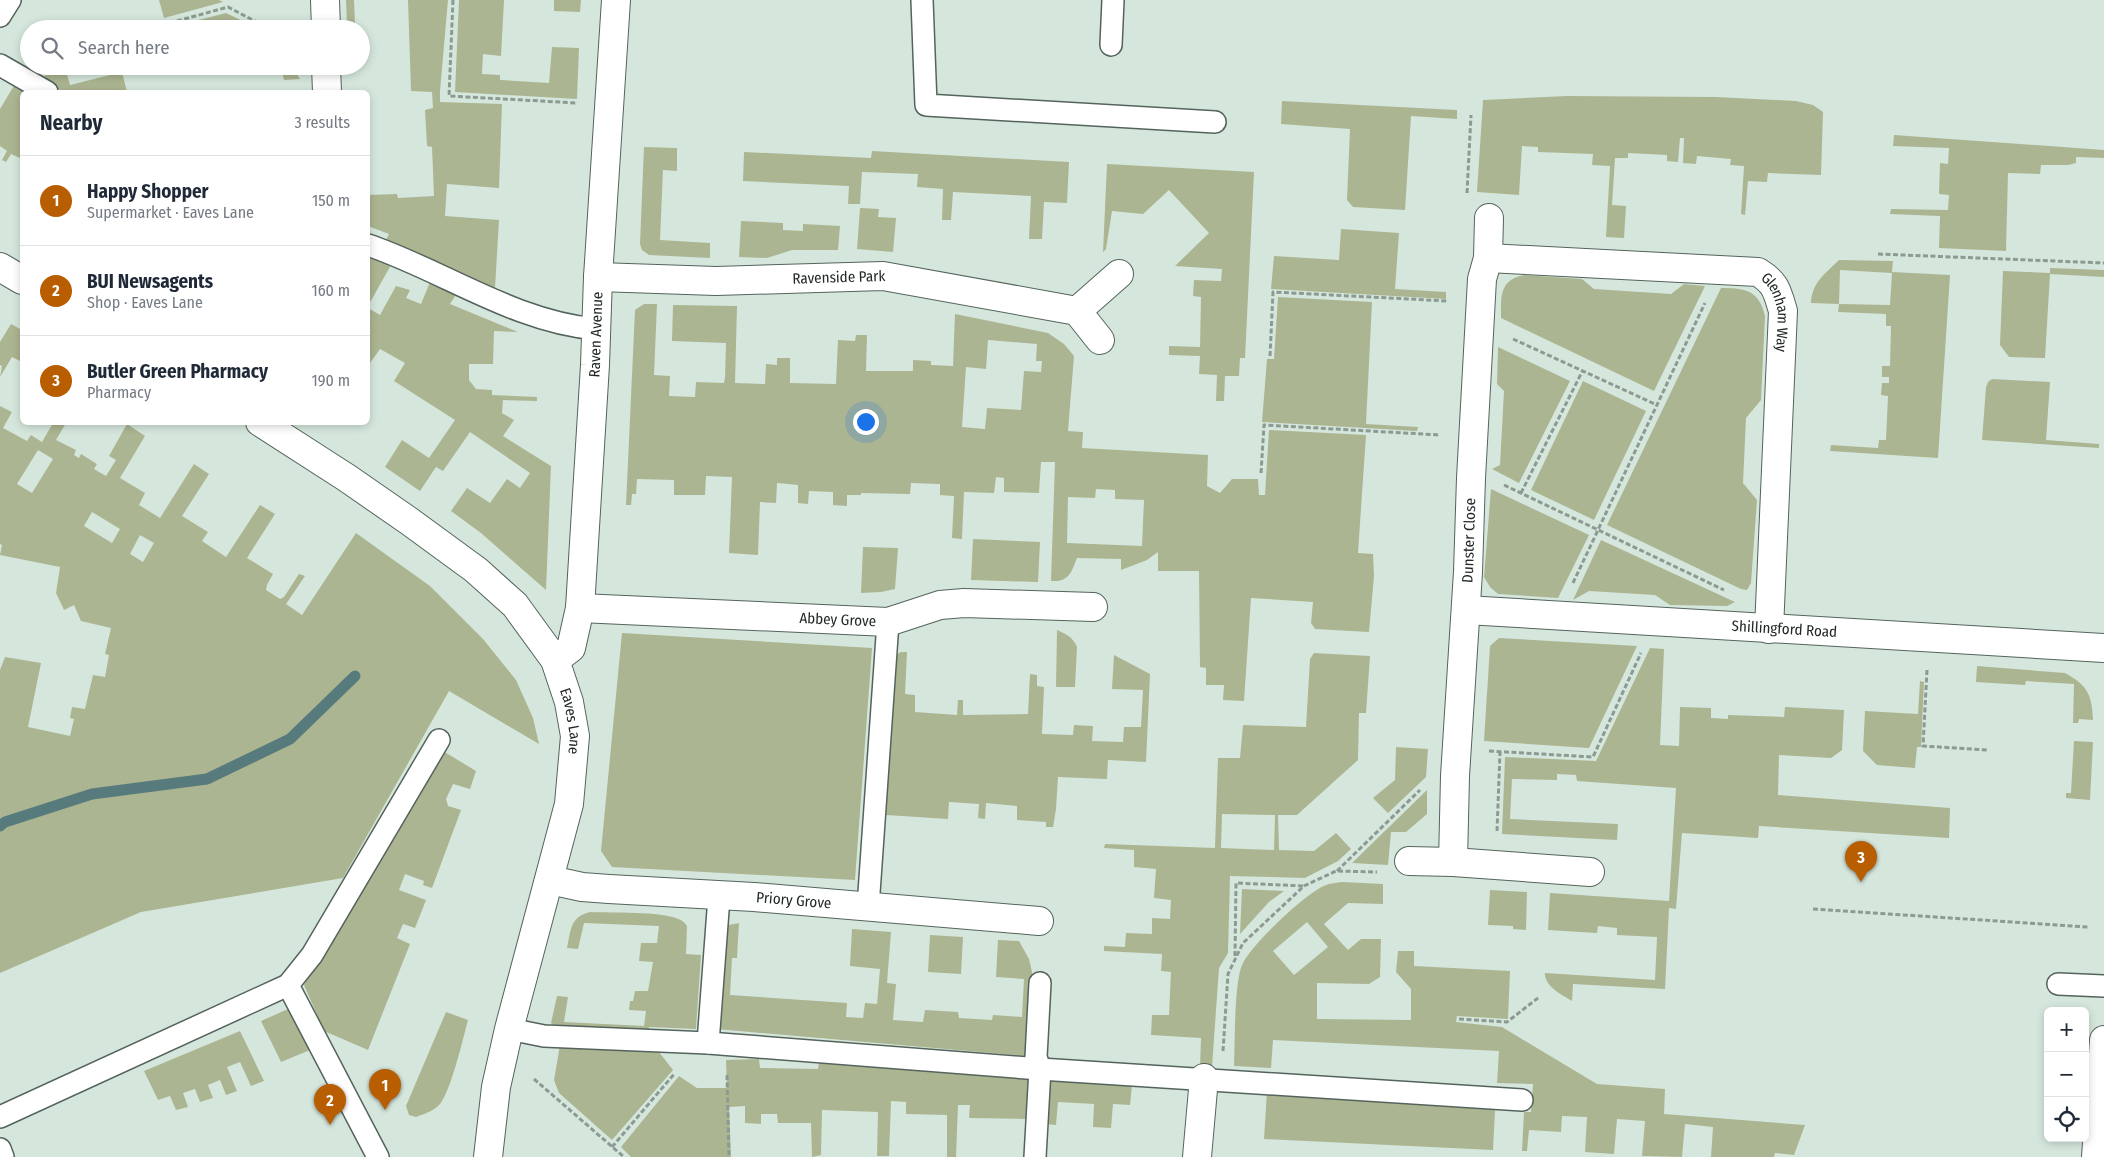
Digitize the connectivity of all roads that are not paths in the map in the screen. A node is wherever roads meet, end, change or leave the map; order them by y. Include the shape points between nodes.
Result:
1 (10, 0) edge
2 (325, 0) edge
3 (616, 0) edge
4 (922, 0) edge
5 (1113, 0) edge
6 (0, 16) edge
7 (326, 20) edge
8 (1111, 45) dead end
9 (0, 65) edge
10 (326, 75) edge
11 (44, 90) edge
12 (327, 90) edge
13 (1215, 122) dead end
14 (1489, 218) dead end
15 (370, 246) edge
16 (1488, 258) junction
17 (1119, 274) dead end
18 (598, 277) junction
19 (1078, 311) junction
20 (596, 329) junction
21 (1100, 340) dead end
22 (265, 425) edge
23 (1093, 607) dead end
24 (580, 608) junction
25 (1466, 610) junction
26 (888, 622) junction
27 (1769, 629) junction
28 (2104, 648) edge
29 (556, 660) junction
30 (439, 740) dead end
31 (1409, 861) road end
32 (1453, 862) junction
33 (1590, 872) dead end
34 (550, 880) junction
35 (719, 897) junction
36 (868, 907) junction
37 (1039, 921) dead end
38 (1040, 983) dead end
39 (2058, 984) dead end
40 (288, 985) junction
41 (2104, 986) edge
42 (509, 1029) junction
43 (2104, 1040) edge
44 (717, 1044) junction
45 (1040, 1069) junction
46 (1204, 1078) junction
47 (1522, 1100) dead end
48 (0, 1117) edge
49 (0, 1149) edge
50 (3, 1157) edge
51 (378, 1157) edge
52 (488, 1157) edge
53 (1035, 1157) edge
54 (1197, 1157) edge
55 (2096, 1157) edge

1 - 6 lane
2 - 7 street
3 - 18 street, Raven Avenue
4 - 13 lane via 926,105
5 - 8 lane
9 - 11 lane
10 - 12 street
14 - 16 street, Dunster Close
15 - 20 lane via 534,316 570,327
16 - 25 street, Dunster Close via 1482,279
16 - 27 street, Glenham Way via 1758,272 1771,280 1783,311
17 - 19 street
18 - 19 street, Ravenside Park via 716,281 883,276
18 - 20 street, Raven Avenue
19 - 21 street
20 - 24 street, Raven Avenue
22 - 29 street, Eaves Lane via 347,478 476,570 515,605
23 - 26 street, Abbey Grove via 964,603 940,605
24 - 26 street, Abbey Grove
24 - 29 street, Raven Avenue via 571,648
25 - 27 street, Shillingford Road
25 - 32 street, Dunster Close
26 - 36 lane
27 - 28 street, Shillingford Road
29 - 34 street, Eaves Lane via 575,736 569,804
30 - 40 lane via 312,955
31 - 32 street
32 - 33 street
34 - 35 street, Priory Grove via 600,888
34 - 42 street, Eaves Lane
35 - 36 street, Priory Grove
35 - 44 lane
36 - 37 street, Priory Grove
38 - 45 lane via 1036,1057
39 - 41 lane
40 - 48 lane
40 - 51 lane
42 - 44 lane via 544,1036
42 - 52 street, Eaves Lane via 496,1087
43 - 55 street
44 - 45 lane
45 - 46 lane
45 - 53 lane
46 - 47 lane
46 - 54 street
49 - 50 lane

